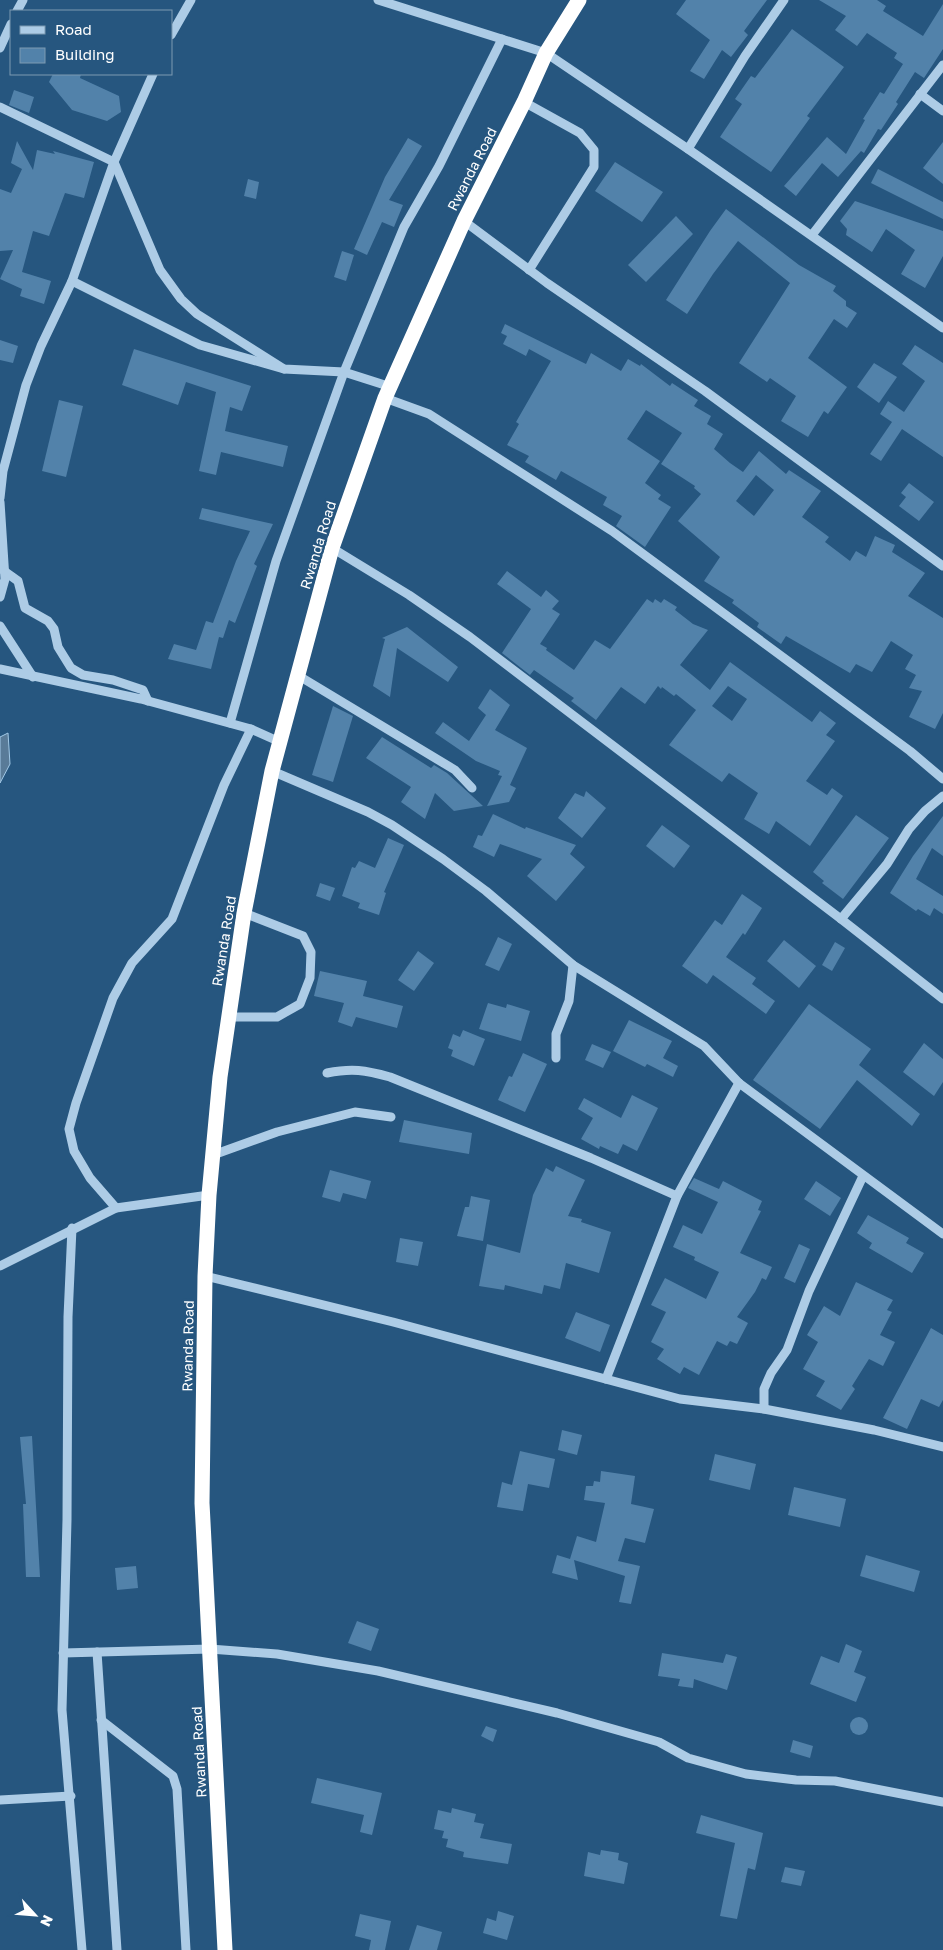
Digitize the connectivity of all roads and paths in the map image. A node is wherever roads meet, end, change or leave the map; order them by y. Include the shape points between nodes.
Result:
1 (191, 0) edge
2 (378, 0) edge
3 (579, 0) edge
4 (784, 0) edge
5 (10, 26) edge
6 (172, 33) edge
7 (502, 39) junction
8 (0, 48) edge
9 (546, 53) junction
10 (943, 65) edge
11 (153, 75) edge
12 (920, 94) junction
13 (524, 102) junction
14 (0, 106) edge
15 (943, 111) edge
16 (688, 149) junction
17 (114, 162) junction
18 (464, 221) junction
19 (812, 235) junction
20 (529, 270) junction
21 (72, 281) junction
22 (943, 328) edge
23 (284, 369) junction
24 (344, 372) junction
25 (388, 393) junction
26 (0, 498) edge
27 (0, 502) edge
28 (332, 548) junction
29 (943, 566) edge
30 (4, 571) junction
31 (0, 597) edge
32 (0, 626) edge
33 (0, 670) edge
34 (299, 676) junction
35 (33, 677) junction
36 (148, 701) junction
37 (230, 724) junction
38 (251, 729) junction
39 (280, 742) junction
40 (272, 771) junction
41 (943, 779) edge
42 (472, 788) dead end
43 (943, 796) edge
44 (244, 913) junction
45 (842, 919) junction
46 (573, 965) junction
47 (943, 999) edge
48 (229, 1017) junction
49 (556, 1058) dead end
50 (326, 1073) dead end
51 (739, 1083) junction
52 (391, 1117) dead end
53 (213, 1155) junction
54 (863, 1176) junction
55 (208, 1195) junction
56 (677, 1196) junction
57 (116, 1208) junction
58 (72, 1228) junction
59 (943, 1234) edge
60 (0, 1266) edge
61 (205, 1276) junction
62 (606, 1379) junction
63 (764, 1409) junction
64 (943, 1447) edge
65 (210, 1650) junction
66 (97, 1652) junction
67 (63, 1653) junction
68 (101, 1720) junction
69 (70, 1796) junction
70 (0, 1800) edge
71 (943, 1802) edge
72 (82, 1950) edge
73 (117, 1950) edge
74 (186, 1950) edge
75 (225, 1950) edge

1 - 6 street
2 - 7 street
3 - 9 highway, Rwanda Road
4 - 16 street
5 - 8 street
7 - 9 street
7 - 24 street via 439,166 404,227
9 - 13 highway, Rwanda Road
9 - 16 street
10 - 12 street
11 - 17 street
12 - 15 street
12 - 19 street
13 - 18 highway, Rwanda Road
13 - 20 street via 580,133 594,150 594,167
14 - 17 street
16 - 19 street
17 - 21 street
17 - 23 street via 160,270 181,299 197,314
18 - 20 street
18 - 25 highway, Rwanda Road
19 - 22 street
20 - 29 street via 705,391
21 - 23 street via 200,345
21 - 26 street via 26,385 3,471
23 - 24 street
24 - 25 street
24 - 37 street via 276,561
25 - 28 highway, Rwanda Road
25 - 41 street via 429,414 612,531 910,751
27 - 30 street
28 - 34 highway, Rwanda Road
28 - 45 street via 470,637
30 - 31 street
30 - 36 street via 18,581 25,608 51,625 58,647 71,668 83,675 143,690
32 - 35 street
33 - 35 street
34 - 39 highway, Rwanda Road
34 - 42 street via 455,770
35 - 36 street
36 - 37 street
37 - 38 street
38 - 39 street
38 - 57 street via 224,784 172,918 132,963 113,998 76,1103 70,1129 74,1151 90,1178
39 - 40 highway, Rwanda Road
40 - 44 highway, Rwanda Road
40 - 46 street via 368,812 400,830 486,891
43 - 45 street via 909,829
44 - 48 highway, Rwanda Road
44 - 48 street via 303,936 311,952 310,978 300,1004 277,1017
45 - 47 street
46 - 49 street via 569,1001 556,1034
46 - 51 street via 704,1046
48 - 53 highway, Rwanda Road
50 - 56 street via 361,1069 390,1077
51 - 54 street
51 - 56 street
52 - 53 street via 355,1112 277,1132
53 - 55 highway, Rwanda Road
54 - 59 street
54 - 63 street via 809,1291 787,1350 764,1389
55 - 57 street
55 - 61 highway, Rwanda Road
56 - 62 street
57 - 58 street
58 - 60 street
58 - 67 street
61 - 62 street
61 - 65 highway, Rwanda Road via 202,1503
62 - 63 street via 680,1398
63 - 64 street
65 - 66 street
65 - 71 street via 277,1654 378,1671 659,1742 688,1758 746,1774 796,1780 835,1780
65 - 75 highway, Rwanda Road
66 - 67 street
66 - 68 street
67 - 69 street via 62,1710
68 - 73 street
68 - 74 street via 173,1776 177,1789
69 - 70 street
69 - 72 street

